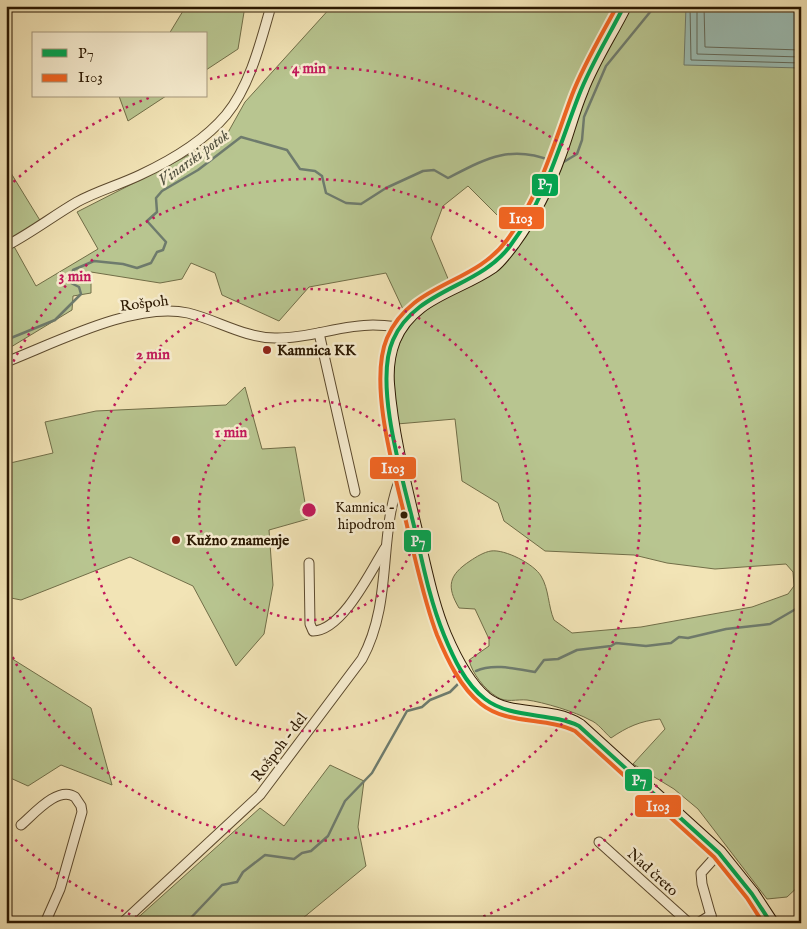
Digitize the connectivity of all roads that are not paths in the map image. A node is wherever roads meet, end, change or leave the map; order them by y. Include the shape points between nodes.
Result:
1 (271, 6) edge
2 (624, 6) edge
3 (6, 246) edge
4 (400, 327) junction
5 (319, 333) junction
6 (6, 362) edge
7 (402, 474) junction
8 (355, 492) dead end
9 (387, 545) junction
10 (309, 563) dead end
11 (22, 825) dead end
12 (599, 842) dead end
13 (719, 853) junction
14 (712, 919) edge
15 (45, 923) edge
16 (122, 923) edge
17 (689, 923) edge
18 (698, 923) edge
19 (771, 923) edge

1 - 3 street via 256,56 237,97 226,114 199,140 139,176 78,202
2 - 4 street via 581,89 556,160 531,213 512,243 493,265 438,294 409,314
4 - 5 street, Rošpoh via 372,325
4 - 7 street via 388,354 387,383
5 - 6 street, Rošpoh via 288,338 258,337 187,313 154,313 90,326
5 - 8 street
7 - 9 street, Rošpoh - del via 395,491
7 - 13 street via 432,599 444,634 473,685 496,706 565,718 579,726
9 - 10 street, Rošpoh - del via 341,615 319,631 312,631 310,624
9 - 16 street, Rošpoh - del via 383,599 371,642 352,674 260,795
11 - 15 street via 55,798 66,794 76,797 81,806 60,889
12 - 17 street, Nad čreto
13 - 14 street, Nad čreto via 701,872
13 - 19 street
14 - 18 street, Nad čreto

